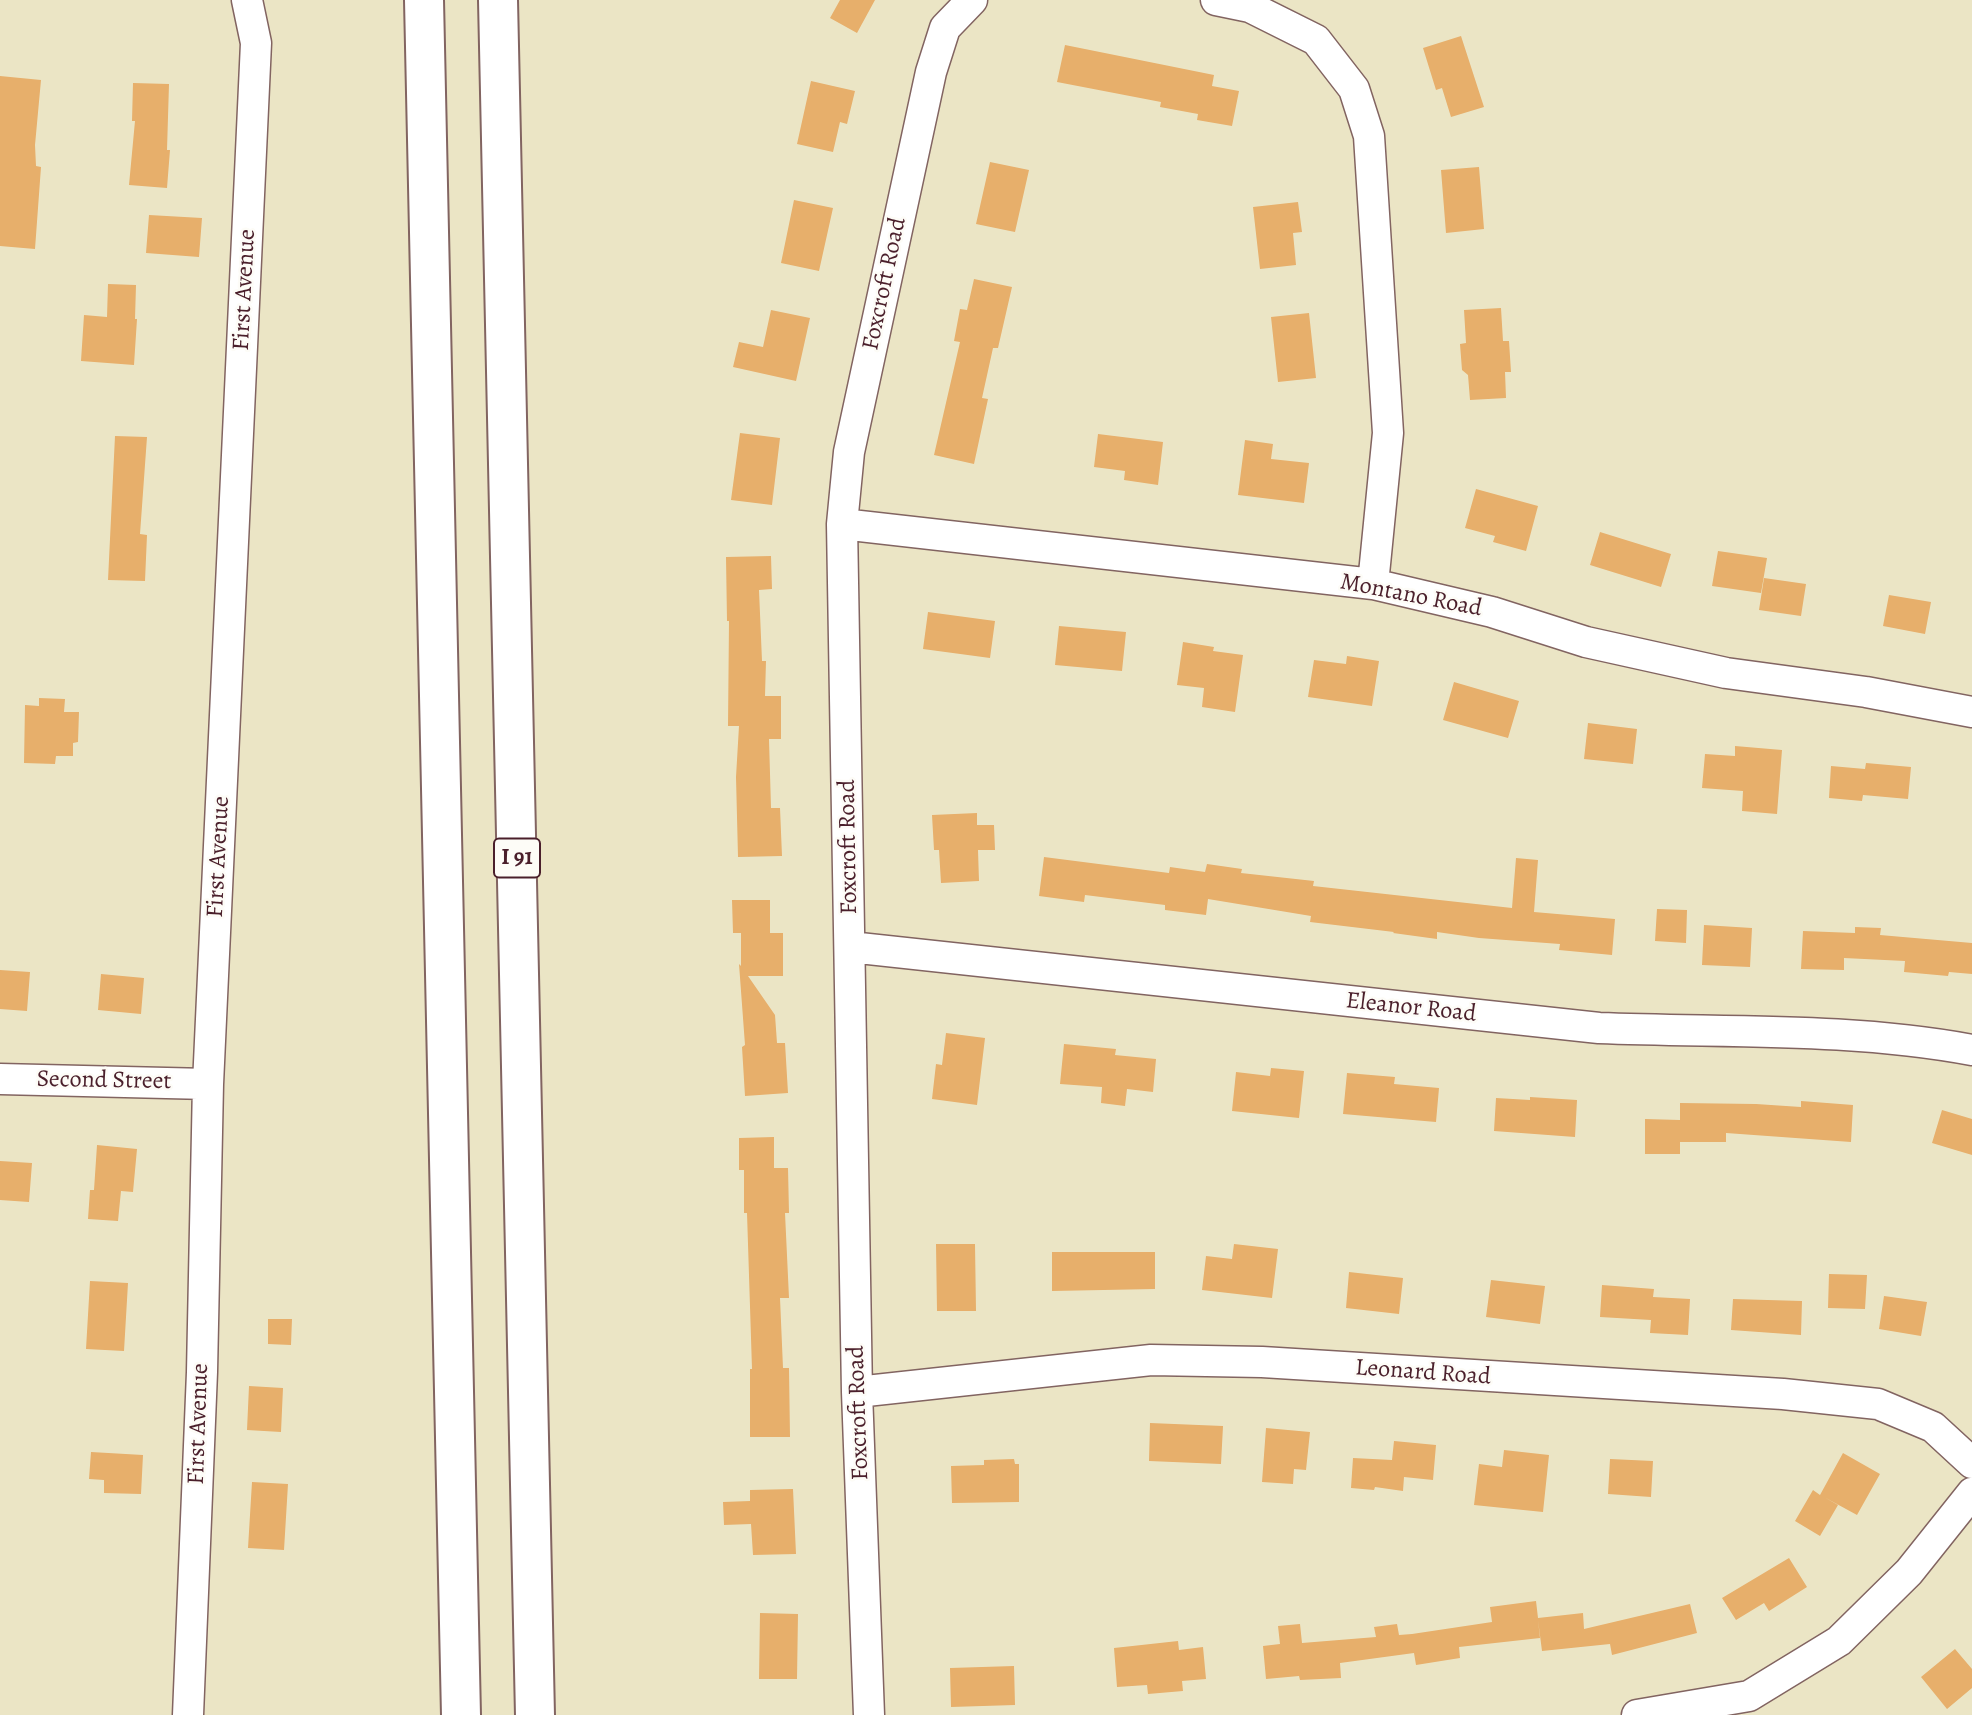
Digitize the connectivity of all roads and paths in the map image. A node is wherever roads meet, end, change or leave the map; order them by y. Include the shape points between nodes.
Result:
1 (247, 0) edge
2 (424, 0) edge
3 (498, 0) edge
4 (972, 0) edge
5 (1216, 0) edge
6 (842, 524) junction
7 (1373, 584) junction
8 (1972, 712) edge
9 (850, 947) junction
10 (1972, 1050) edge
11 (0, 1079) edge
12 (208, 1084) junction
13 (857, 1392) junction
14 (1972, 1463) edge
15 (1972, 1493) edge
16 (188, 1715) edge
17 (461, 1715) edge
18 (536, 1715) edge
19 (869, 1715) edge
20 (1637, 1715) edge

1 - 12 street, First Avenue via 256,43
2 - 17 highway
3 - 18 highway, I 91
4 - 6 street, Foxcroft Road via 945,28 931,72 849,452
5 - 7 street via 1250,7 1316,40 1354,89 1369,136 1388,433
6 - 7 street, Montano Road
6 - 9 street, Foxcroft Road
7 - 8 street, Montano Road via 1492,612 1586,642 1726,673
9 - 10 street, Eleanor Road via 1599,1028 1840,1033
9 - 13 street, Foxcroft Road
11 - 12 street, Second Street
12 - 16 street, First Avenue
13 - 14 street, Leonard Road via 1151,1360 1262,1362 1783,1394 1878,1404 1933,1427
13 - 19 street, Foxcroft Road
15 - 20 street via 1909,1572 1839,1641 1749,1696

